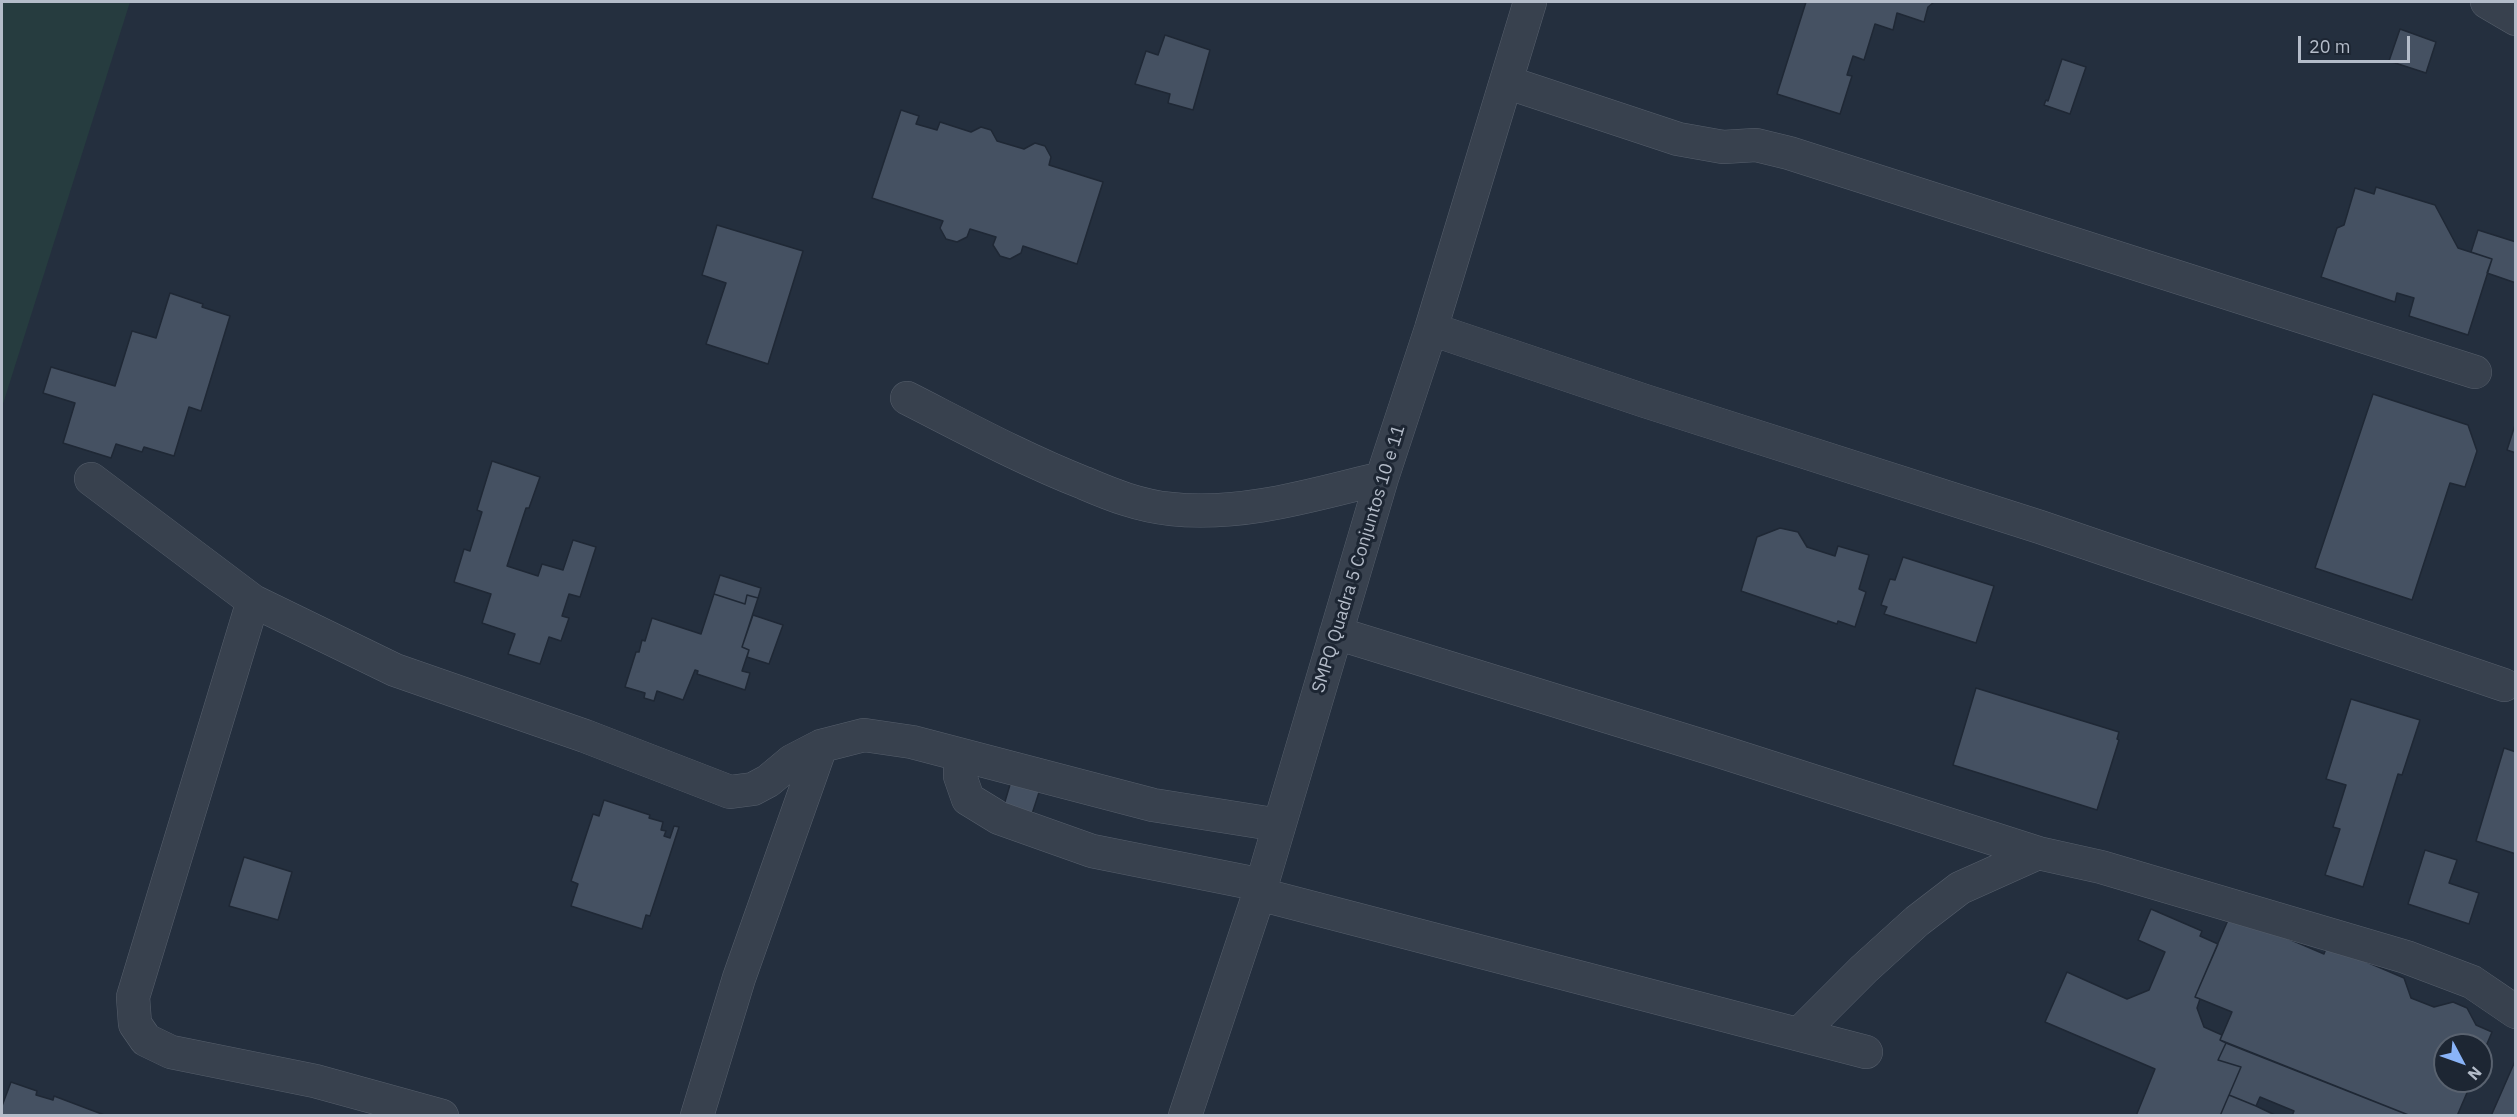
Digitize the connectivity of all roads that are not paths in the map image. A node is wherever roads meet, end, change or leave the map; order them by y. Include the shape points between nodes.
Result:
1 (1530, 2) edge
2 (2487, 2) edge
3 (2516, 19) edge
4 (1506, 82) junction
5 (1431, 329) junction
6 (2475, 372) dead end
7 (907, 398) dead end
8 (1382, 478) junction
9 (91, 479) dead end
10 (254, 601) junction
11 (1336, 633) junction
12 (2504, 685) dead end
13 (821, 746) junction
14 (960, 755) junction
15 (1279, 825) junction
16 (2038, 853) junction
17 (1260, 890) junction
18 (2516, 1012) edge
19 (1799, 1034) junction
20 (1866, 1052) dead end
21 (442, 1116) edge
22 (697, 1116) edge
23 (1185, 1116) edge

1 - 4 street, SMPQ Quadra 5 Conjuntos 10 e 11
2 - 3 street
4 - 5 street, SMPQ Quadra 5 Conjuntos 10 e 11
4 - 6 street via 1678,140 1723,147 1756,145 1790,153
5 - 8 street, SMPQ Quadra 5 Conjuntos 10 e 11
5 - 12 street via 2040,527
7 - 8 street via 1041,466 1129,501 1171,509 1211,510 1282,502
8 - 11 street, SMPQ Quadra 5 Conjuntos 10 e 11
9 - 10 street
10 - 13 street via 395,670 585,736 730,792 753,789
10 - 21 street via 133,997 135,1024 146,1040 171,1053 315,1081
11 - 15 street, SMPQ Quadra 5 Conjuntos 10 e 11
11 - 16 street
13 - 14 street via 864,735
13 - 22 street via 739,978
14 - 15 street via 1153,805
14 - 17 street via 960,776 968,799 999,818 1092,851
15 - 17 street, SMPQ Quadra 5 Conjuntos 10 e 11
16 - 18 street via 2101,867 2406,957 2472,982
16 - 19 street via 1960,888 1864,969
17 - 19 street
17 - 23 street, SMPQ Quadra 5 Conjuntos 10 e 11
19 - 20 street

